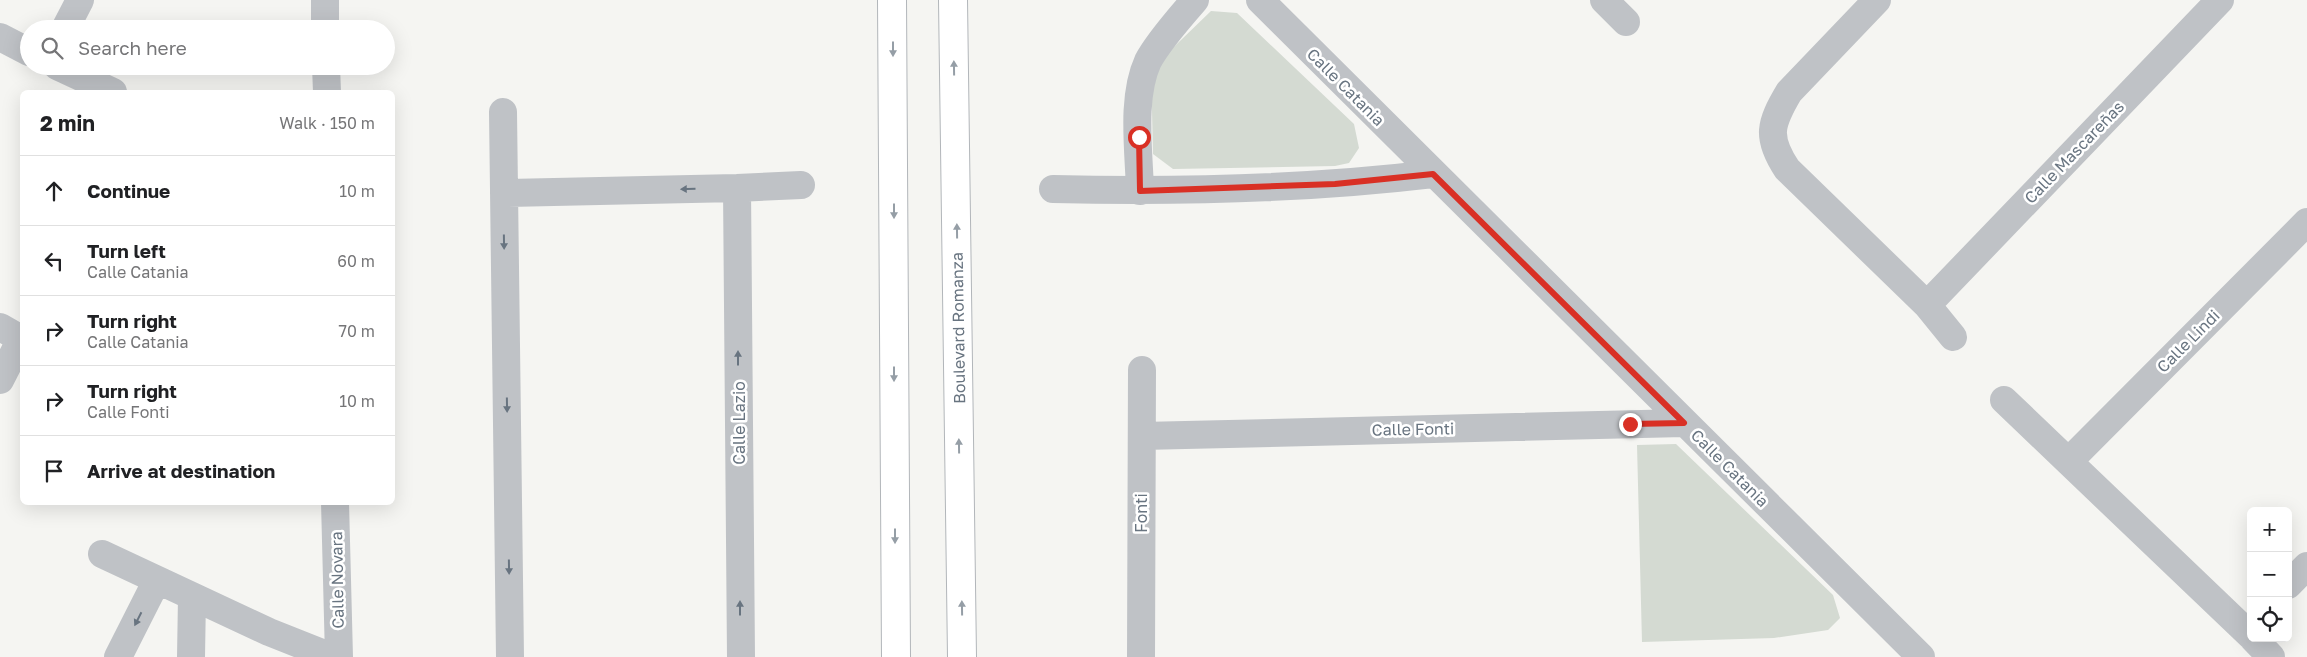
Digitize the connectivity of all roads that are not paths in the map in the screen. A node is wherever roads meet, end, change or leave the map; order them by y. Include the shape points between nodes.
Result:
1 (80, 0) edge
2 (325, 0) edge
3 (892, 0) edge
4 (954, 0) edge
5 (1195, 0) edge
6 (1260, 0) edge
7 (1604, 0) edge
8 (1877, 0) edge
9 (2220, 0) edge
10 (70, 20) edge
11 (325, 20) edge
12 (1626, 22) dead end
13 (0, 37) edge
14 (20, 47) edge
15 (77, 75) edge
16 (326, 75) edge
17 (109, 90) edge
18 (327, 90) edge
19 (503, 112) dead end
20 (1433, 174) junction
21 (801, 185) dead end
22 (737, 188) junction
23 (1053, 189) dead end
24 (1140, 191) junction
25 (504, 194) junction
26 (2307, 222) edge
27 (1926, 305) junction
28 (15, 335) edge
29 (1952, 337) dead end
30 (1142, 370) dead end
31 (0, 380) edge
32 (2004, 400) dead end
33 (1684, 423) junction
34 (1142, 436) junction
35 (2069, 461) junction
36 (335, 505) edge
37 (102, 554) dead end
38 (2307, 566) edge
39 (157, 580) junction
40 (2292, 581) edge
41 (192, 597) junction
42 (2247, 629) edge
43 (2258, 642) edge
44 (118, 657) edge
45 (191, 657) edge
46 (332, 657) edge
47 (338, 657) edge
48 (510, 657) edge
49 (740, 657) edge
50 (896, 657) edge
51 (962, 657) edge
52 (1141, 657) edge
53 (1921, 657) edge
54 (2271, 657) edge

1 - 10 street
2 - 11 street
3 -> 50 main road
51 -> 4 main road, Boulevard Romanza
5 - 24 street via 1148,61 1138,101
6 - 20 street, Calle Catania
7 - 12 street
8 - 27 street via 1789,92 1778,110 1772,132 1776,152 1787,169
9 - 27 street, Calle Mascareñas
13 - 14 street
15 - 17 street
16 - 18 street
19 - 25 street
20 - 24 street via 1335,184
20 - 33 street, Calle Catania
21 - 22 street
22 -> 25 street
49 -> 22 street, Calle Lazio
23 - 24 street
25 -> 48 street
26 - 35 street, Calle Lindi
27 - 29 street
28 - 31 street
30 - 34 street, Fonti
32 - 35 street
33 - 34 street, Calle Fonti
33 - 53 street, Calle Catania
34 - 52 street, Fonti
35 - 42 street
36 - 47 street, Calle Novara
37 - 39 street
38 - 40 street
39 - 41 street
39 -> 44 street
41 - 45 street
41 - 46 street
43 - 54 street

